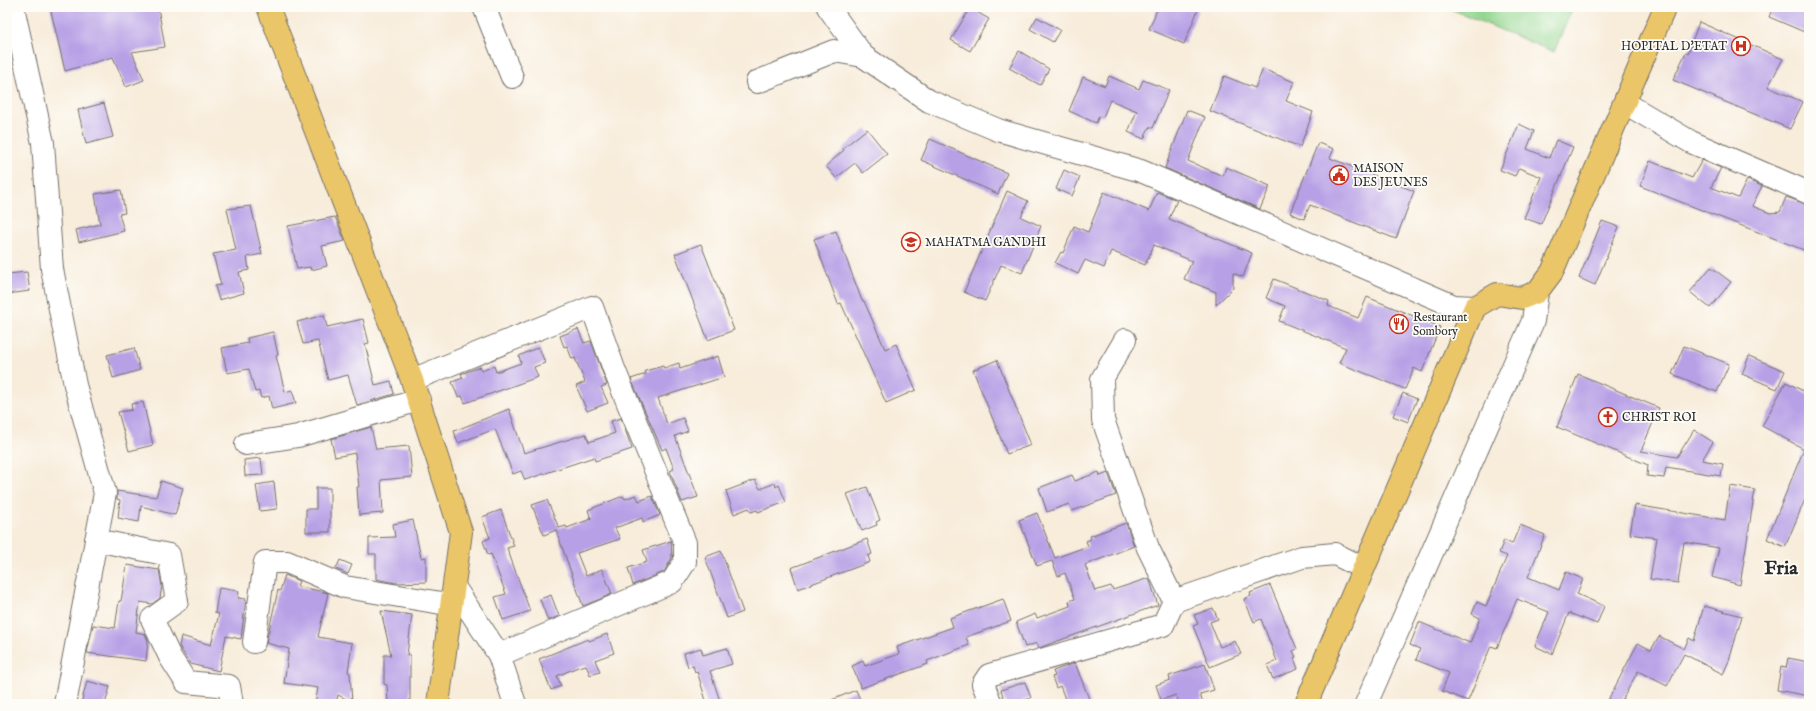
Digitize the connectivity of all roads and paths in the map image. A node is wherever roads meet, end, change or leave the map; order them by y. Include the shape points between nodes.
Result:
1 (12, 7) edge
2 (268, 7) edge
3 (484, 7) edge
4 (828, 7) edge
5 (1665, 7) edge
6 (863, 56) junction
7 (512, 77) dead end
8 (757, 82) dead end
9 (1625, 103) junction
10 (1809, 193) edge
11 (1537, 292) junction
12 (1475, 307) junction
13 (1126, 340) dead end
14 (415, 390) junction
15 (246, 444) dead end
16 (96, 540) junction
17 (1363, 568) junction
18 (454, 597) junction
19 (1174, 601) junction
20 (254, 642) dead end
21 (499, 655) junction
22 (65, 704) edge
23 (232, 704) edge
24 (438, 704) edge
25 (515, 704) edge
26 (991, 704) edge
27 (1306, 704) edge
28 (1366, 704) edge

1 - 16 street via 43,143 52,269 75,385 105,492
2 - 14 main road
3 - 7 street
4 - 6 street
5 - 9 main road
6 - 8 street via 834,51
6 - 12 street via 928,101 998,130 1141,171 1454,306
9 - 10 street via 1691,142
9 - 11 main road via 1552,272
11 - 12 main road via 1522,298 1497,294
11 - 28 street via 1533,321
12 - 17 main road
13 - 19 street via 1102,379 1103,420 1148,548
14 - 15 street via 298,436
14 - 18 main road via 462,532
14 - 21 street via 592,307 614,369 685,543 685,562 672,582
16 - 22 street
16 - 23 street via 170,555 178,601 152,619 170,657 186,682 229,686
17 - 19 street via 1335,554 1302,557
17 - 27 main road
18 - 20 street via 345,587 287,562 265,562
18 - 21 street
18 - 24 main road
19 - 26 street via 1163,625 989,674 983,684
21 - 25 street

